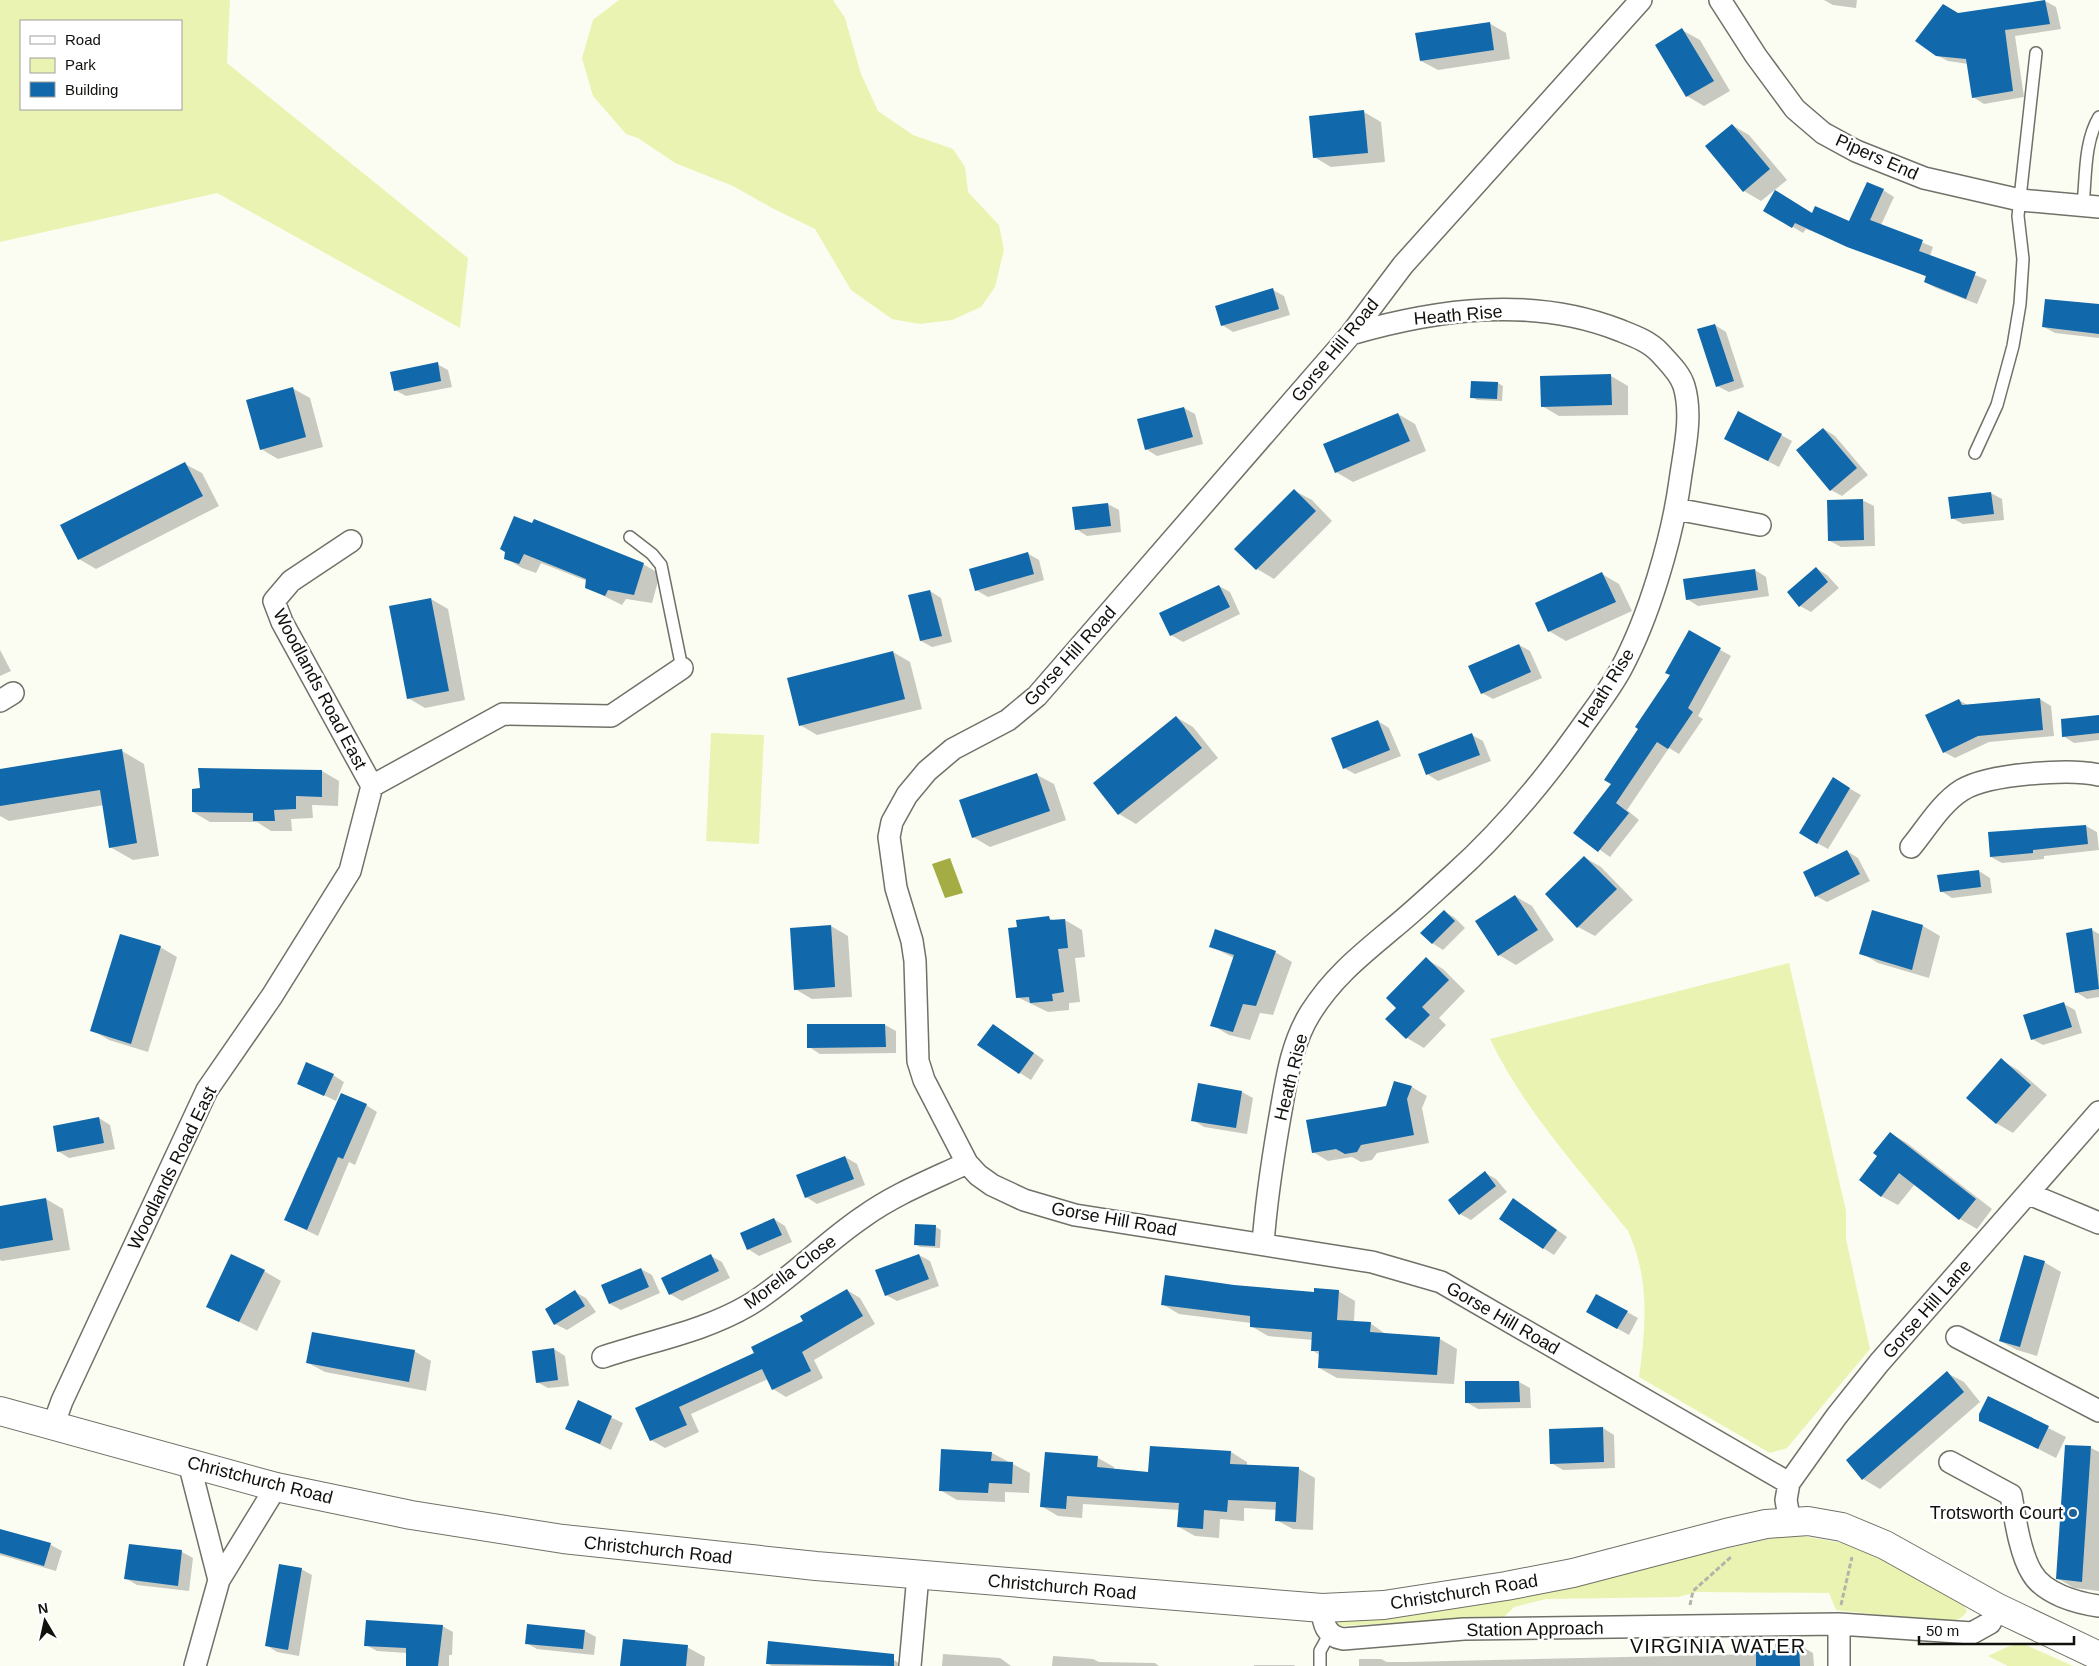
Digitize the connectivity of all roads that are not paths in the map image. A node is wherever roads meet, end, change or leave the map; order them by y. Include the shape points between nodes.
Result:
1 (1641, 0) edge
2 (1720, 0) edge
3 (2036, 53) dead end
4 (2099, 116) edge
5 (2020, 200) junction
6 (2091, 206) edge
7 (1351, 334) junction
8 (1976, 452) dead end
9 (1676, 509) junction
10 (1760, 525) dead end
11 (630, 537) dead end
12 (351, 541) dead end
13 (682, 668) joint
14 (2099, 774) edge
15 (372, 786) junction
16 (1911, 848) dead end
17 (2099, 1112) edge
18 (967, 1163) junction
19 (2029, 1194) junction
20 (2099, 1223) edge
21 (1263, 1244) junction
22 (1957, 1337) dead end
23 (603, 1357) dead end
24 (0, 1411) edge
25 (2099, 1411) edge
26 (54, 1426) junction
27 (1950, 1462) dead end
28 (189, 1463) junction
29 (1788, 1483) junction
30 (276, 1487) junction
31 (1790, 1522) junction
32 (918, 1575) junction
33 (219, 1580) junction
34 (2099, 1606) edge
35 (1998, 1608) junction
36 (1326, 1621) junction
37 (1838, 1624) junction
38 (2099, 1656) edge
39 (196, 1666) edge
40 (910, 1666) edge
41 (1320, 1666) edge
42 (1839, 1666) edge

1 - 7 street, Gorse Hill Road via 1403,265
2 - 5 street, Pipers End via 1795,109 1823,133 1856,151 1924,178
3 - 5 lane
4 - 6 lane via 2089,147
5 - 6 street, Pipers End
5 - 8 lane via 2018,216 2024,259 2013,346 1997,405
7 - 9 street, Heath Rise via 1402,320 1478,309 1564,315 1606,325 1640,339 1653,346 1684,385 1688,422
7 - 18 street, Gorse Hill Road via 1037,696 1008,720 953,749 927,771 907,795 892,822 890,852 915,961 918,1061 924,1080
9 - 10 street
9 - 21 street, Heath Rise via 1636,639 1602,699 1556,763 1477,854 1340,973 1301,1030 1283,1099 1271,1167
11 - 13 lane via 661,565
12 - 15 street, Woodlands Road East via 291,581 274,601 282,622
13 - 15 street, Woodlands Road East via 611,716 503,714
14 - 16 street via 2037,773 1984,780 1962,790
15 - 26 street, Woodlands Road East via 350,871 272,996 207,1090 62,1401
17 - 19 street, Gorse Hill Lane
18 - 21 street, Gorse Hill Road via 992,1185 1074,1215
18 - 23 street, Morella Close via 888,1200 782,1282 711,1325
19 - 20 street
19 - 29 street, Gorse Hill Lane via 1879,1363
21 - 29 street, Gorse Hill Road via 1372,1262 1441,1282
22 - 25 street
24 - 26 main road, Christchurch Road
26 - 28 main road, Christchurch Road
27 - 34 street via 2011,1495 2026,1560 2040,1583 2083,1604
28 - 30 main road, Christchurch Road
28 - 33 street
29 - 31 street via 1786,1500
30 - 32 main road, Christchurch Road via 411,1515 563,1539
30 - 33 street
31 - 35 main road, Christchurch Road via 1826,1523 1857,1532 1911,1558
31 - 36 main road, Christchurch Road via 1766,1524 1695,1540 1573,1573 1384,1605
32 - 36 main road, Christchurch Road
32 - 40 street
33 - 39 street
35 - 37 street, Station Approach via 1990,1623 1972,1633
35 - 38 main road, Christchurch Road
36 - 37 street, Station Approach via 1337,1638 1358,1639 1464,1629
36 - 41 lane
37 - 42 street

